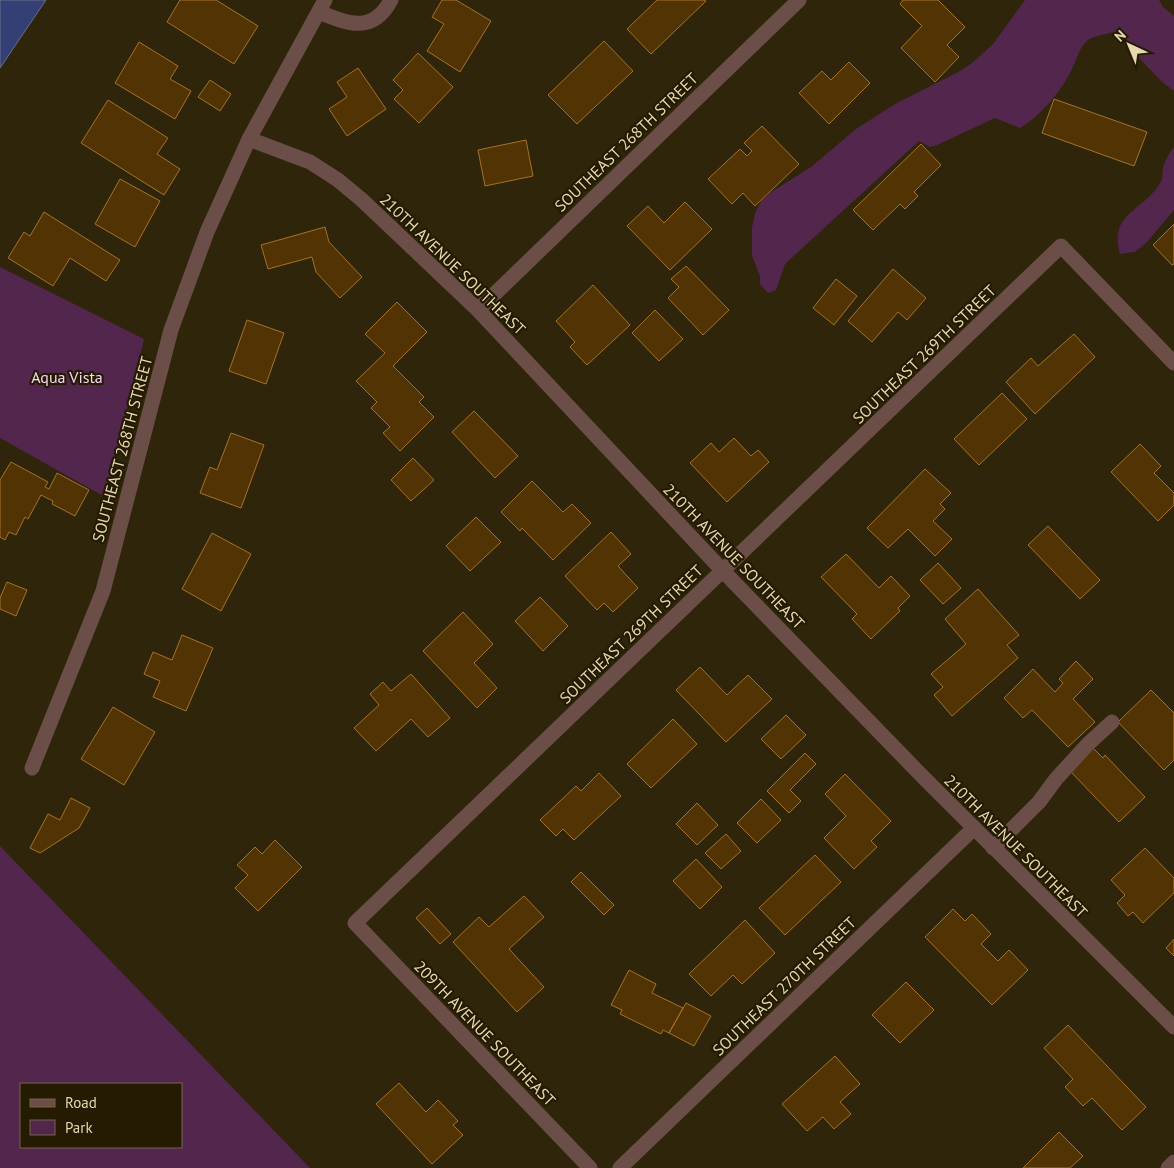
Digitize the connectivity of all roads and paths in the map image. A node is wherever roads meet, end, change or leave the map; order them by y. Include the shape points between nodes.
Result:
1 (391, 0) edge
2 (799, 0) edge
3 (322, 6) edge
4 (249, 139) junction
5 (478, 310) junction
6 (1174, 363) edge
7 (722, 571) junction
8 (1112, 722) dead end
9 (32, 768) dead end
10 (973, 829) junction
11 (993, 848) junction
12 (355, 923) joint
13 (1174, 1027) edge
14 (1174, 1162) edge
15 (590, 1168) edge
16 (620, 1168) edge
17 (1168, 1168) edge

1 - 3 street via 380,16 359,25 341,22
2 - 5 street, SOUTHEAST 268TH STREET
3 - 4 street, SOUTHEAST 268TH STREET
4 - 5 street, 210TH AVENUE SOUTHEAST via 310,162 338,180
4 - 9 street, SOUTHEAST 268TH STREET via 207,232 171,330 103,591
5 - 7 street, 210TH AVENUE SOUTHEAST
6 - 7 street, SOUTHEAST 269TH STREET via 1061,246
7 - 10 street, 210TH AVENUE SOUTHEAST
7 - 12 street, SOUTHEAST 269TH STREET
8 - 11 street
10 - 11 street, 210TH AVENUE SOUTHEAST
10 - 16 street, SOUTHEAST 270TH STREET
11 - 13 street, 210TH AVENUE SOUTHEAST
12 - 15 street, 209TH AVENUE SOUTHEAST
14 - 17 street

